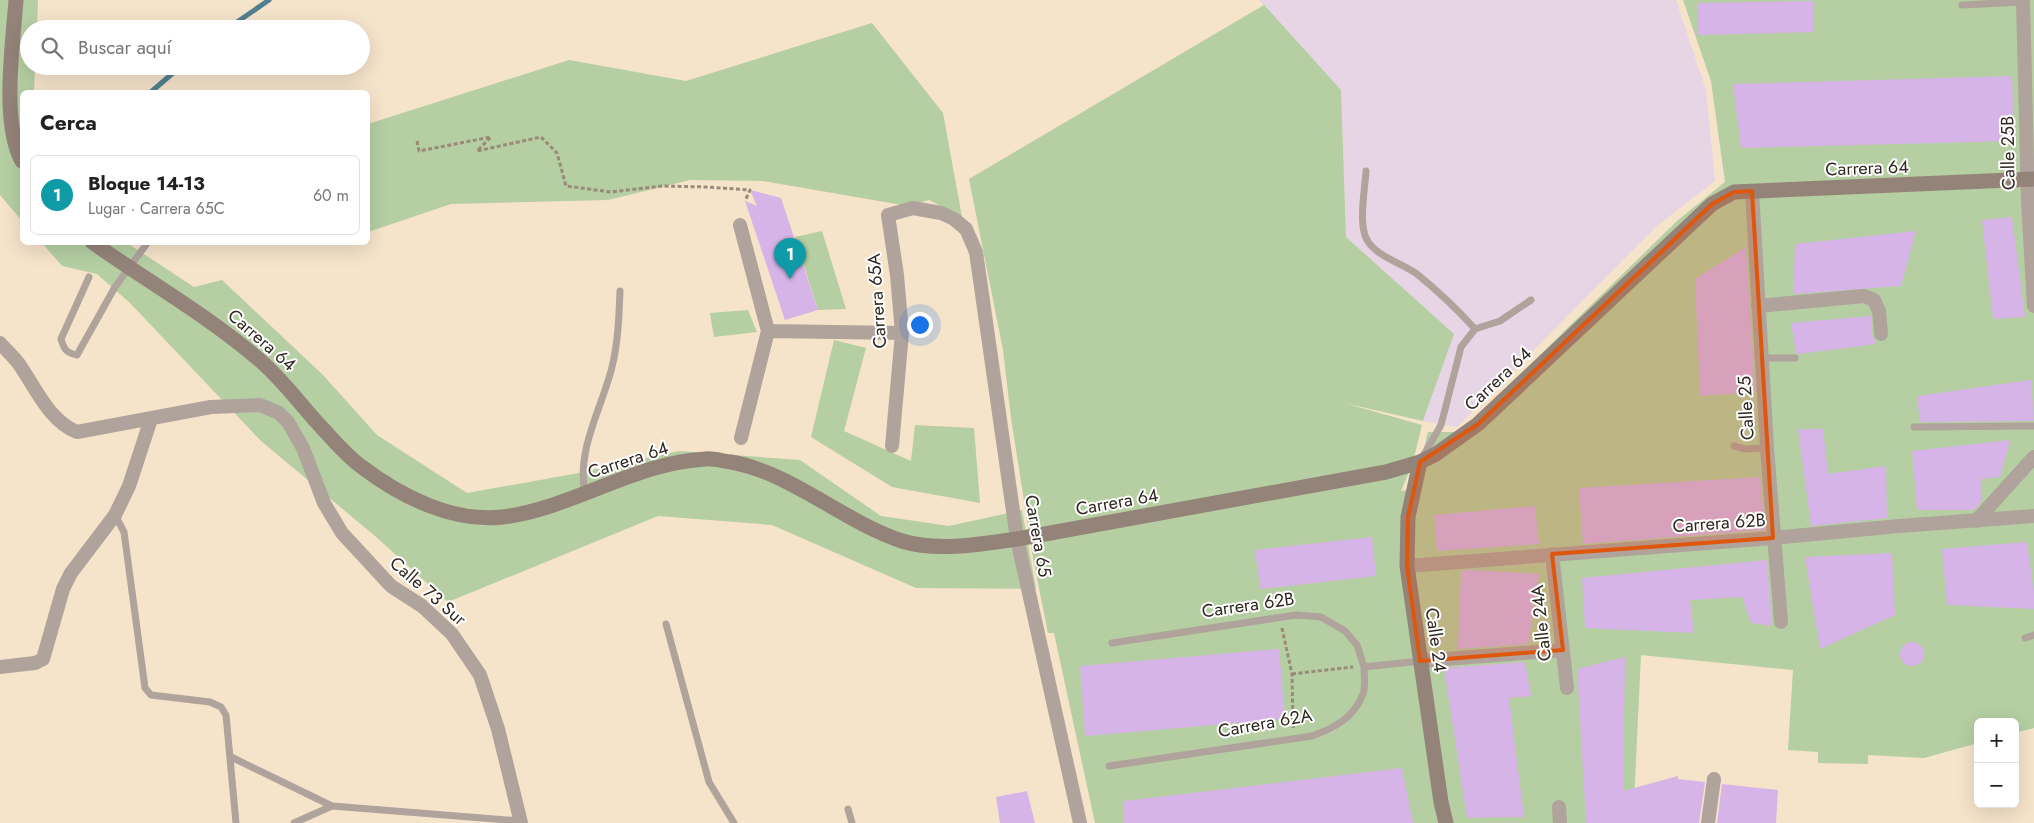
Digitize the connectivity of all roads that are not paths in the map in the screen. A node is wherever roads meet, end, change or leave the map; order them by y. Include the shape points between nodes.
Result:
1 (16, 0) edge
2 (2023, 1) edge
3 (1962, 5) dead end
4 (2029, 52) edge
5 (20, 155) edge
6 (1366, 171) dead end
7 (2031, 179) edge
8 (1752, 191) junction
9 (888, 215) joint
10 (740, 225) dead end
11 (96, 245) edge
12 (146, 245) edge
13 (129, 269) junction
14 (89, 278) dead end
15 (620, 291) dead end
16 (1531, 300) dead end
17 (1758, 306) junction
18 (2034, 306) edge
19 (1475, 329) junction
20 (768, 331) junction
21 (902, 332) junction
22 (1881, 334) dead end
23 (0, 343) edge
24 (1762, 358) junction
25 (1795, 358) dead end
26 (151, 419) junction
27 (2034, 426) edge
28 (1914, 427) dead end
29 (741, 438) dead end
30 (892, 446) dead end
31 (1734, 446) dead end
32 (1766, 448) junction
33 (2034, 457) edge
34 (1420, 462) junction
35 (585, 494) junction
36 (115, 515) junction
37 (2034, 516) edge
38 (1976, 521) junction
39 (1773, 538) junction
40 (1017, 539) junction
41 (1552, 554) junction
42 (1406, 566) junction
43 (1780, 622) dead end
44 (666, 624) dead end
45 (2034, 635) edge
46 (2025, 638) dead end
47 (1112, 643) dead end
48 (1563, 650) junction
49 (1420, 661) junction
50 (0, 666) edge
51 (1364, 666) junction
52 (1567, 688) dead end
53 (231, 758) junction
54 (1109, 766) dead end
55 (1714, 779) dead end
56 (332, 806) junction
57 (1559, 807) dead end
58 (848, 809) dead end
59 (521, 822) edge
60 (236, 823) edge
61 (294, 823) edge
62 (734, 823) edge
63 (852, 823) edge
64 (1080, 823) edge
65 (1446, 823) edge
66 (1560, 823) edge
67 (1708, 823) edge

1 - 5 street via 11,117
2 - 3 lane
2 - 4 street, Calle 25B
4 - 7 street, Calle 25B
6 - 19 lane via 1362,226 1367,240 1451,302
7 - 8 street, Carrera 64
7 - 18 street, Calle 25B
8 - 17 street, Calle 25
8 - 34 street, Carrera 64 via 1734,192 1712,204 1478,424 1450,446
9 - 21 street, Carrera 65A
9 - 40 street, Carrera 65 via 913,208 941,213 966,229 976,252
10 - 20 street
11 - 13 street, Carrera 64
12 - 13 lane
13 - 14 lane via 115,287 77,355 69,354 61,339
13 - 35 street, Carrera 64 via 202,315 258,358 360,466 395,490 437,508 471,516 502,517
15 - 35 lane via 612,367 584,458
16 - 19 lane via 1500,321
17 - 22 street via 1864,296 1874,300 1879,311
17 - 24 street, Calle 25
19 - 34 lane via 1460,347 1441,425
20 - 21 street
20 - 29 street
21 - 30 street, Carrera 65A
23 - 26 street, Calle 73 Sur via 18,363 48,408 68,428 77,432
24 - 25 lane
24 - 32 street, Calle 25
26 - 36 street via 129,486
26 - 59 street, Calle 73 Sur via 211,407 260,405 288,422 303,448 324,503 342,533 391,586 422,606 452,634 480,675 498,729
27 - 28 lane
31 - 32 lane
32 - 39 street, Calle 25
33 - 38 street
34 - 40 street, Carrera 64 via 1386,472
34 - 42 street, Calle 24 via 1408,517
35 - 40 street, Carrera 64 via 664,464 707,458 750,466 871,529 905,542 944,546
36 - 50 street via 63,588 43,659 35,663
36 - 53 lane via 124,532 145,688 151,695 210,702 221,707 226,715
37 - 38 street, Carrera 62B
38 - 39 street, Carrera 62B
39 - 41 street, Carrera 62B
39 - 43 street, Calle 25
40 - 64 street, Carrera 65
41 - 42 street, Carrera 62B
41 - 48 street, Calle 24A
42 - 49 street, Calle 24
44 - 62 lane via 708,782
45 - 46 lane
47 - 51 lane, Carrera 62B via 1278,617 1321,617 1345,631 1357,645
48 - 49 street
48 - 52 street, Calle 24A
49 - 51 lane
49 - 65 street, Calle 24
51 - 54 lane, Carrera 62A via 1363,694 1351,714 1336,727 1312,736
53 - 56 lane
53 - 60 lane
55 - 67 street
56 - 59 lane
56 - 61 lane
57 - 66 street
58 - 63 lane

